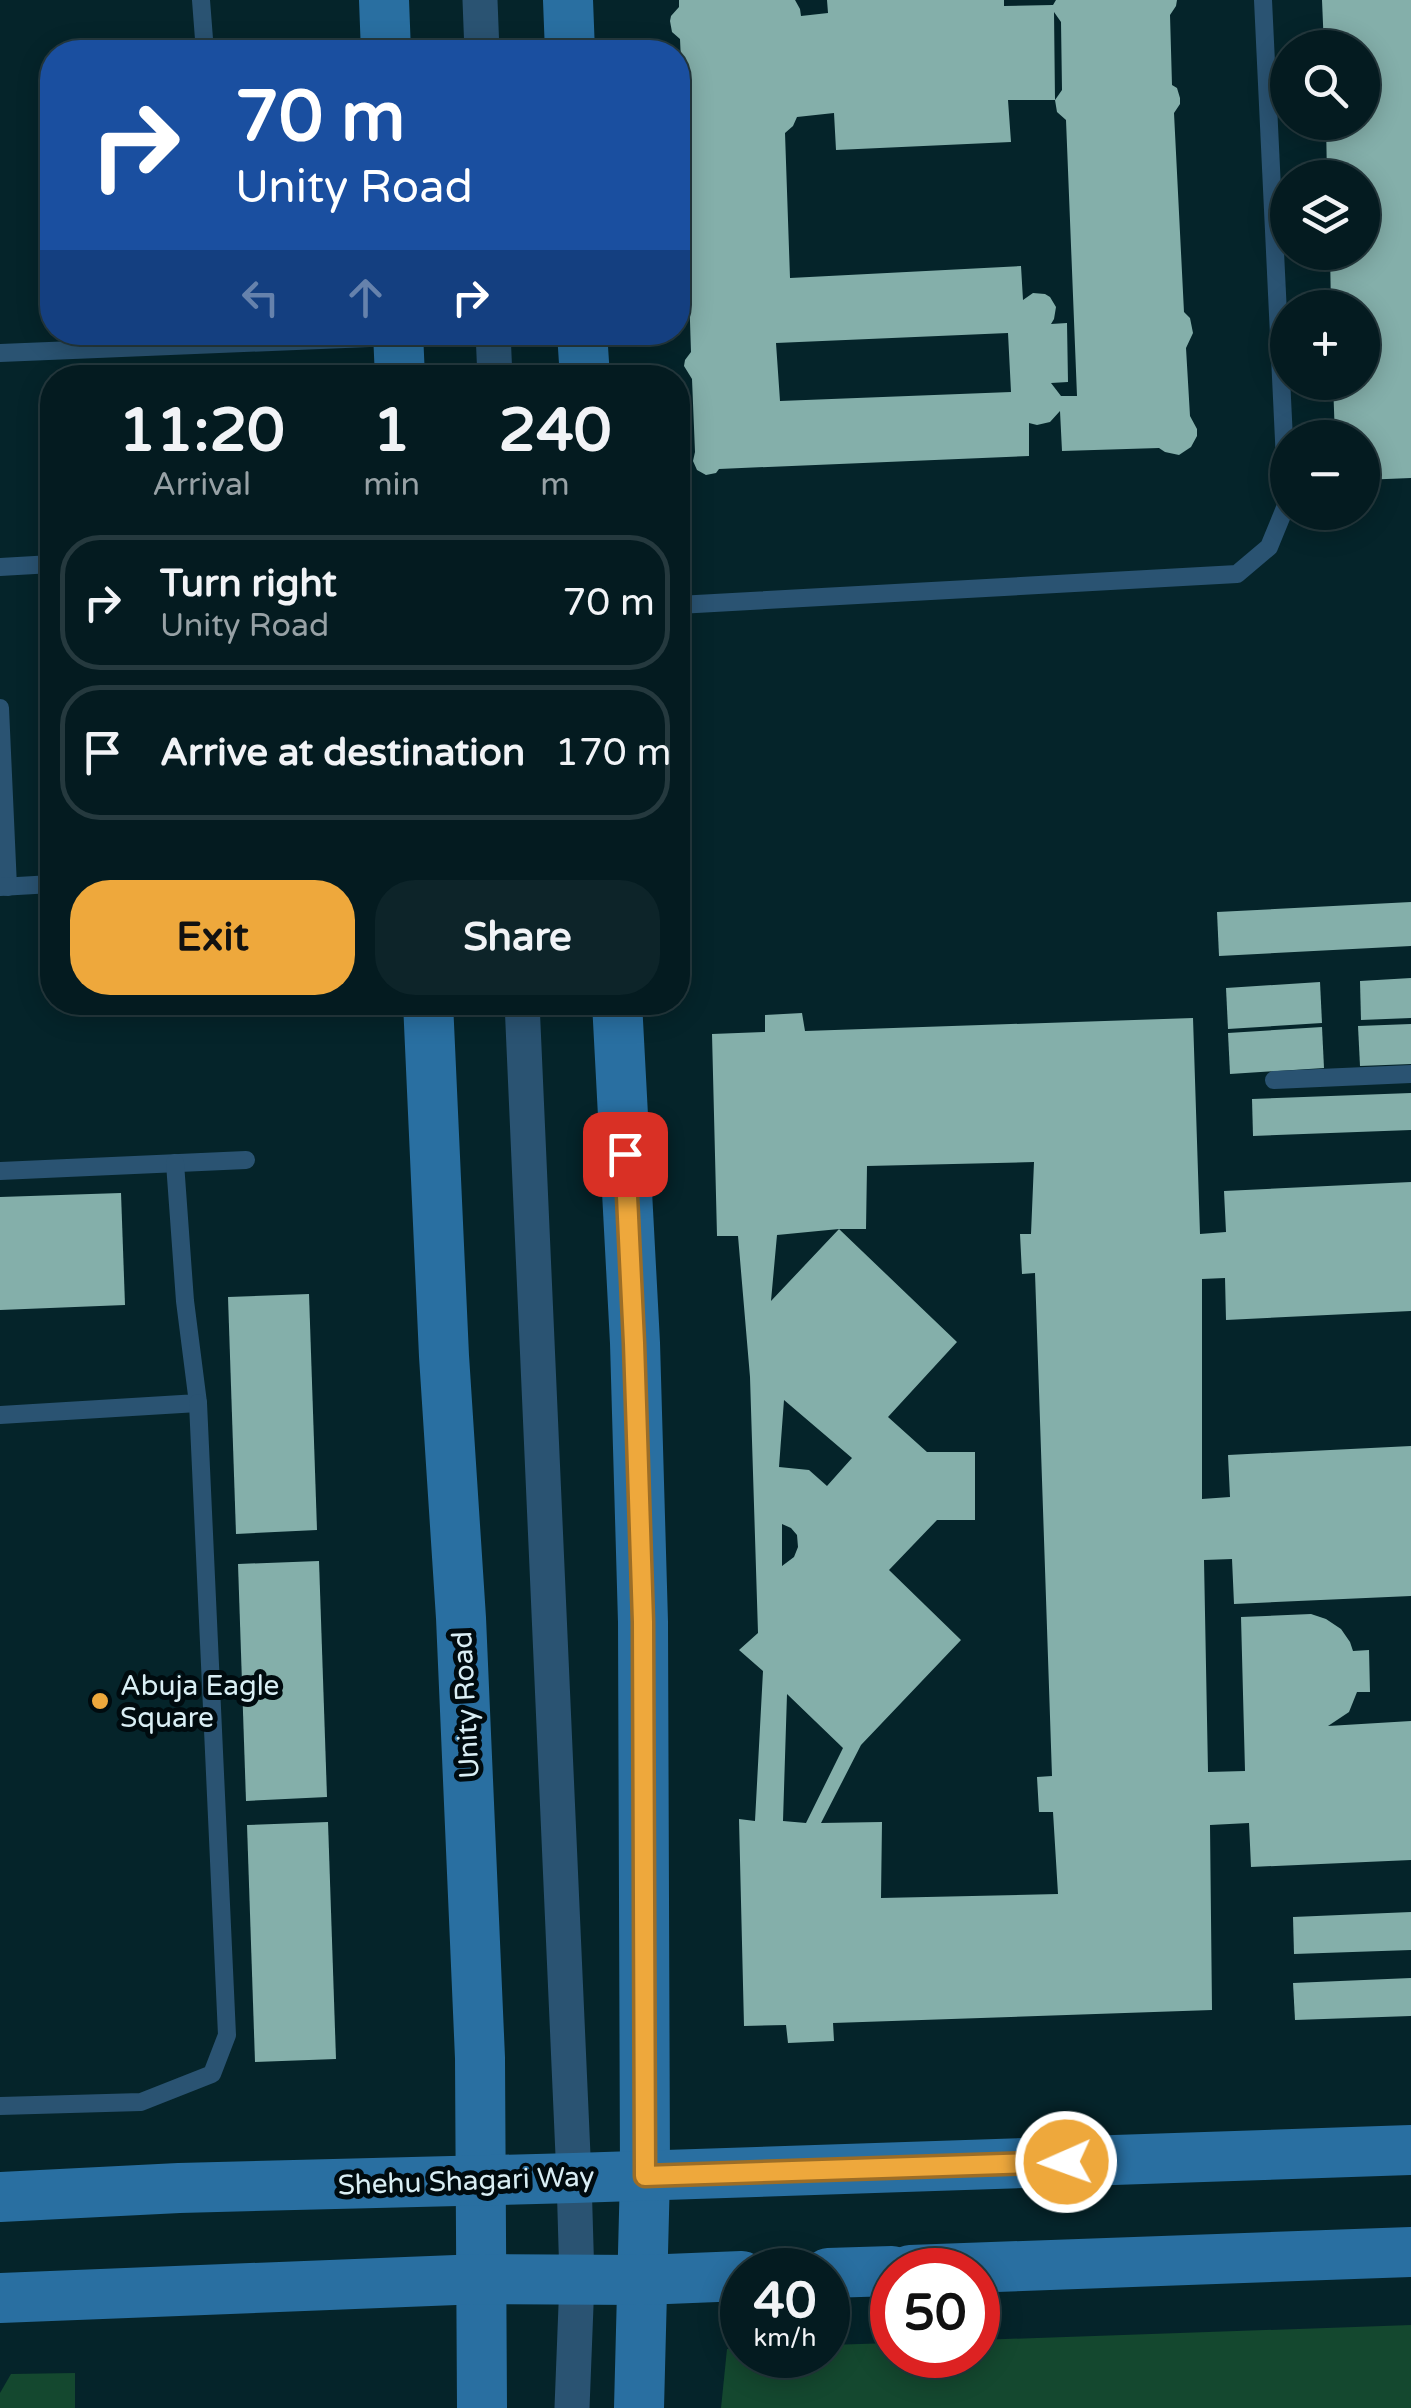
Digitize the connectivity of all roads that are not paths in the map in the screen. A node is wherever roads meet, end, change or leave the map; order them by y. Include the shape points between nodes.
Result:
1 (201, 0) edge
2 (384, 0) edge
3 (480, 0) edge
4 (568, 0) edge
5 (1263, 0) edge
6 (204, 40) edge
7 (386, 40) edge
8 (482, 40) edge
9 (570, 40) edge
10 (127, 345) edge
11 (336, 345) edge
12 (399, 349) edge
13 (0, 354) edge
14 (40, 565) edge
15 (0, 567) edge
16 (690, 604) edge
17 (0, 708) edge
18 (40, 885) edge
19 (4, 887) edge
20 (429, 1015) edge
21 (523, 1015) edge
22 (618, 1015) edge
23 (1411, 1074) edge
24 (1274, 1080) dead end
25 (246, 1160) dead end
26 (176, 1163) junction
27 (0, 1171) edge
28 (198, 1403) junction
29 (0, 1415) edge
30 (0, 2106) edge
31 (1411, 2150) edge
32 (645, 2176) junction
33 (574, 2178) junction
34 (482, 2180) junction
35 (0, 2196) edge
36 (1411, 2252) edge
37 (1000, 2267) edge
38 (720, 2277) edge
39 (481, 2280) junction
40 (577, 2280) junction
41 (642, 2280) junction
42 (0, 2298) edge
43 (482, 2408) edge
44 (572, 2408) edge
45 (639, 2408) edge

1 - 6 lane
2 - 7 street
3 - 8 street
4 - 9 street
5 - 16 lane via 1287,503 1269,547 1237,574
10 - 13 lane
11 - 12 lane
14 - 15 lane
17 - 19 lane
18 - 19 lane
20 - 34 street, Unity Road
21 - 33 street
22 - 32 street via 643,1622
23 - 24 lane
25 - 26 lane
26 - 27 lane
26 - 28 lane
28 - 29 lane
28 - 30 lane via 227,2035 212,2074 141,2102
31 - 32 street, Shehu Shagari Way
32 - 33 street, Shehu Shagari Way
32 - 41 street
33 - 34 street, Shehu Shagari Way
33 - 40 street
34 - 35 street, Shehu Shagari Way
34 - 39 street, Unity Road
36 - 37 street
38 - 41 street
39 - 40 street
39 - 42 street
39 - 43 street, Unity Road
40 - 41 street
40 - 44 street
41 - 45 street

